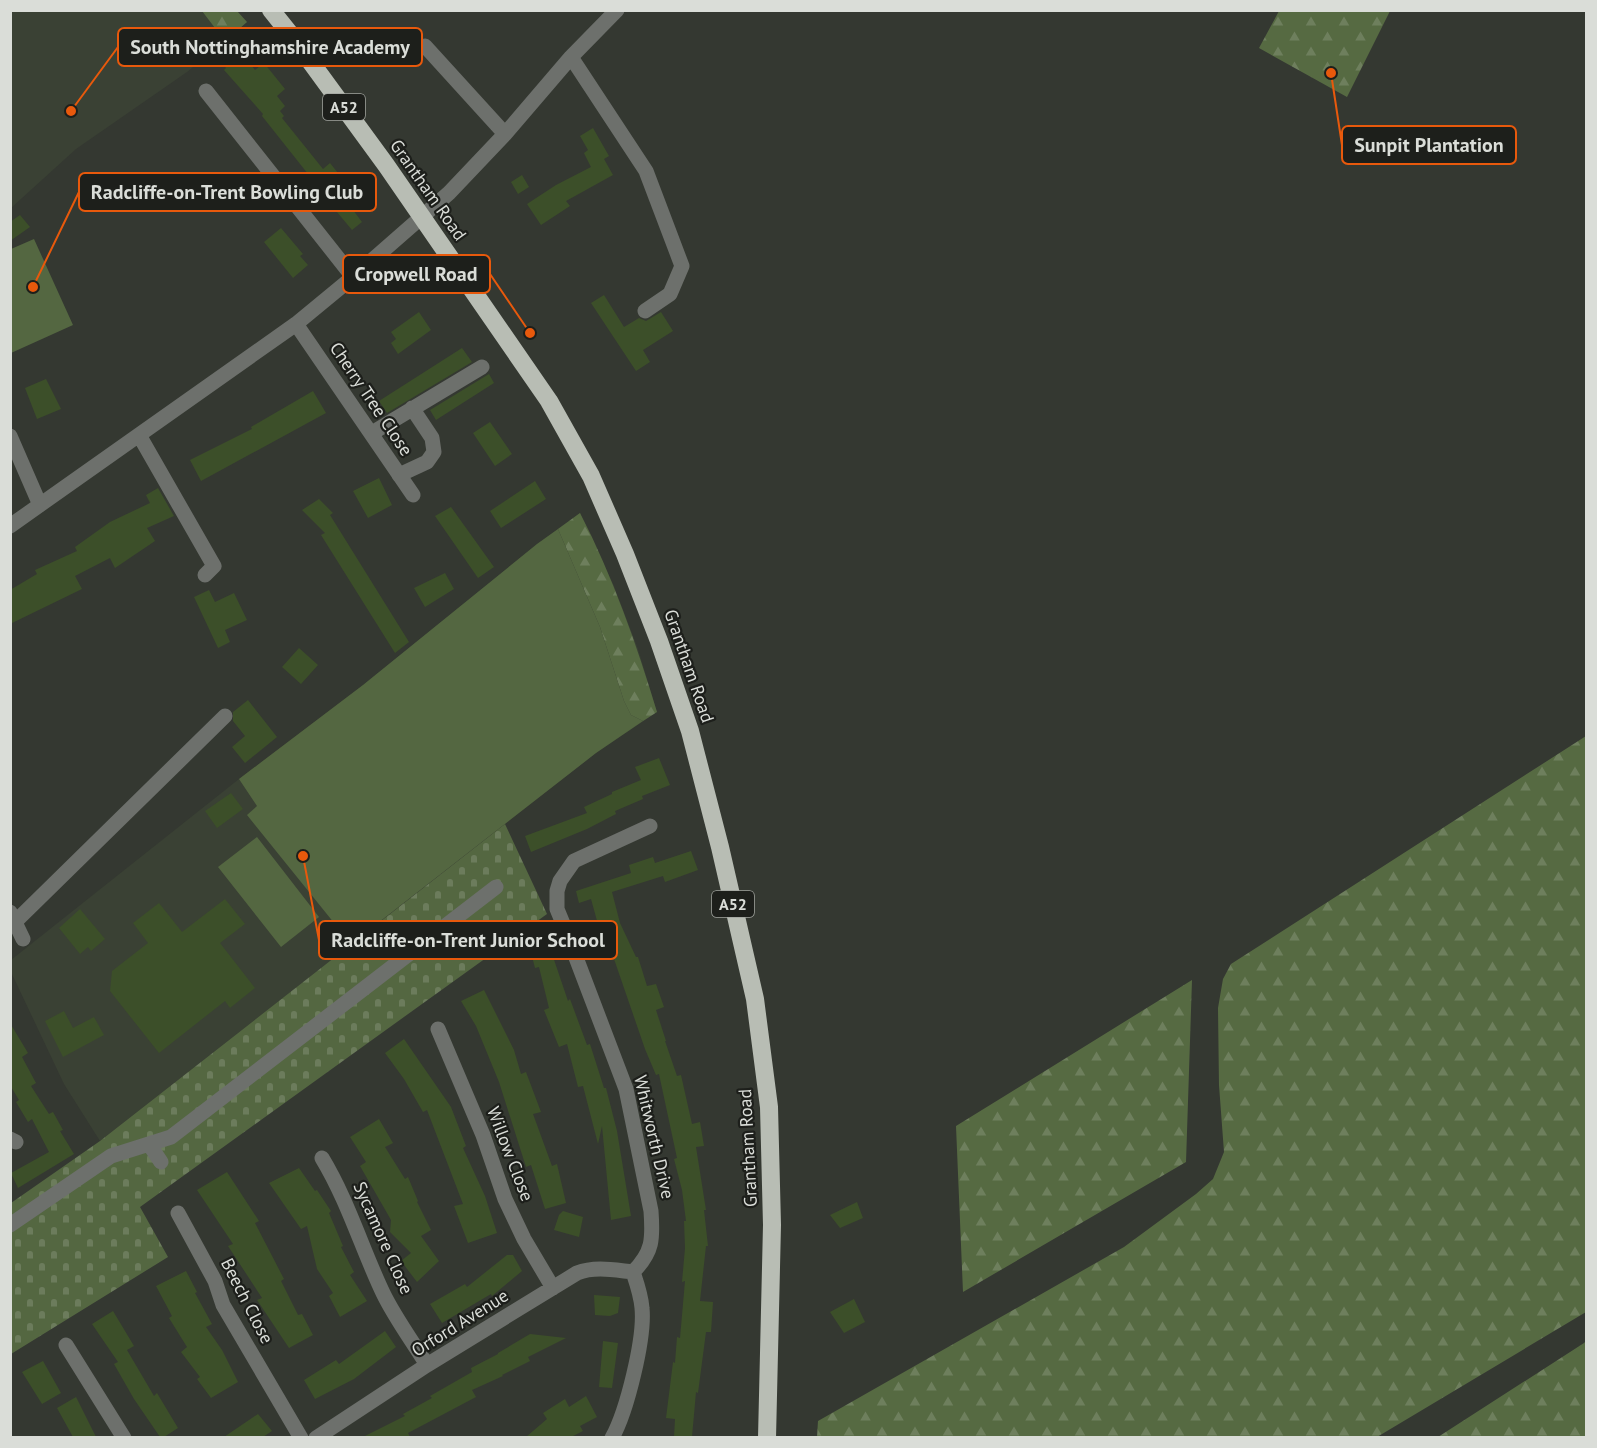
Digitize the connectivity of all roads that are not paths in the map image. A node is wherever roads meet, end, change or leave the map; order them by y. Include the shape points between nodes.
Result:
1 (271, 10) edge
2 (617, 10) edge
3 (425, 46) dead end
4 (571, 57) junction
5 (206, 91) dead end
6 (505, 134) junction
7 (423, 217) junction
8 (352, 277) junction
9 (645, 311) dead end
10 (296, 324) junction
11 (482, 366) dead end
12 (412, 408) junction
13 (372, 433) junction
14 (139, 435) junction
15 (10, 436) edge
16 (399, 475) junction
17 (413, 495) dead end
18 (40, 505) junction
19 (10, 526) edge
20 (205, 575) dead end
21 (225, 716) dead end
22 (650, 826) dead end
23 (496, 887) dead end
24 (13, 917) edge
25 (23, 939) dead end
26 (438, 1029) dead end
27 (149, 1144) junction
28 (322, 1158) dead end
29 (160, 1162) dead end
30 (178, 1213) dead end
31 (10, 1224) edge
32 (633, 1272) junction
33 (553, 1288) junction
34 (66, 1345) dead end
35 (427, 1365) junction
36 (124, 1437) edge
37 (301, 1437) edge
38 (316, 1437) edge
39 (612, 1437) edge
40 (766, 1437) edge

1 - 7 highway, Grantham Road / A52
2 - 4 street
3 - 6 street
4 - 6 street
4 - 9 street via 646,171 682,266 670,294
5 - 8 street
6 - 7 street
7 - 8 street
7 - 40 highway, Grantham Road / A52 via 549,401 591,476 659,641 690,731 755,999 769,1107 772,1225
8 - 10 street
10 - 13 street, Cherry Tree Close
10 - 14 street
11 - 12 street
12 - 13 street
12 - 16 street via 432,438 434,452 427,462
13 - 16 street, Cherry Tree Close
14 - 18 street
14 - 20 street via 214,566
15 - 18 street
16 - 17 street, Cherry Tree Close
18 - 19 street
21 - 24 street
22 - 32 street, Whitworth Drive via 574,861 560,881 556,900 626,1089 633,1120 652,1230 649,1252
23 - 27 street via 171,1137
24 - 25 street
26 - 33 street, Willow Close via 505,1199
27 - 29 street
27 - 31 street via 111,1156
28 - 35 street, Sycamore Close via 336,1181 384,1294
30 - 37 street, Beech Close via 215,1281 223,1305
32 - 33 street, Orford Avenue via 586,1270
32 - 39 street via 641,1295 643,1326 626,1407
33 - 35 street, Orford Avenue
34 - 36 street
35 - 38 street, Orford Avenue

